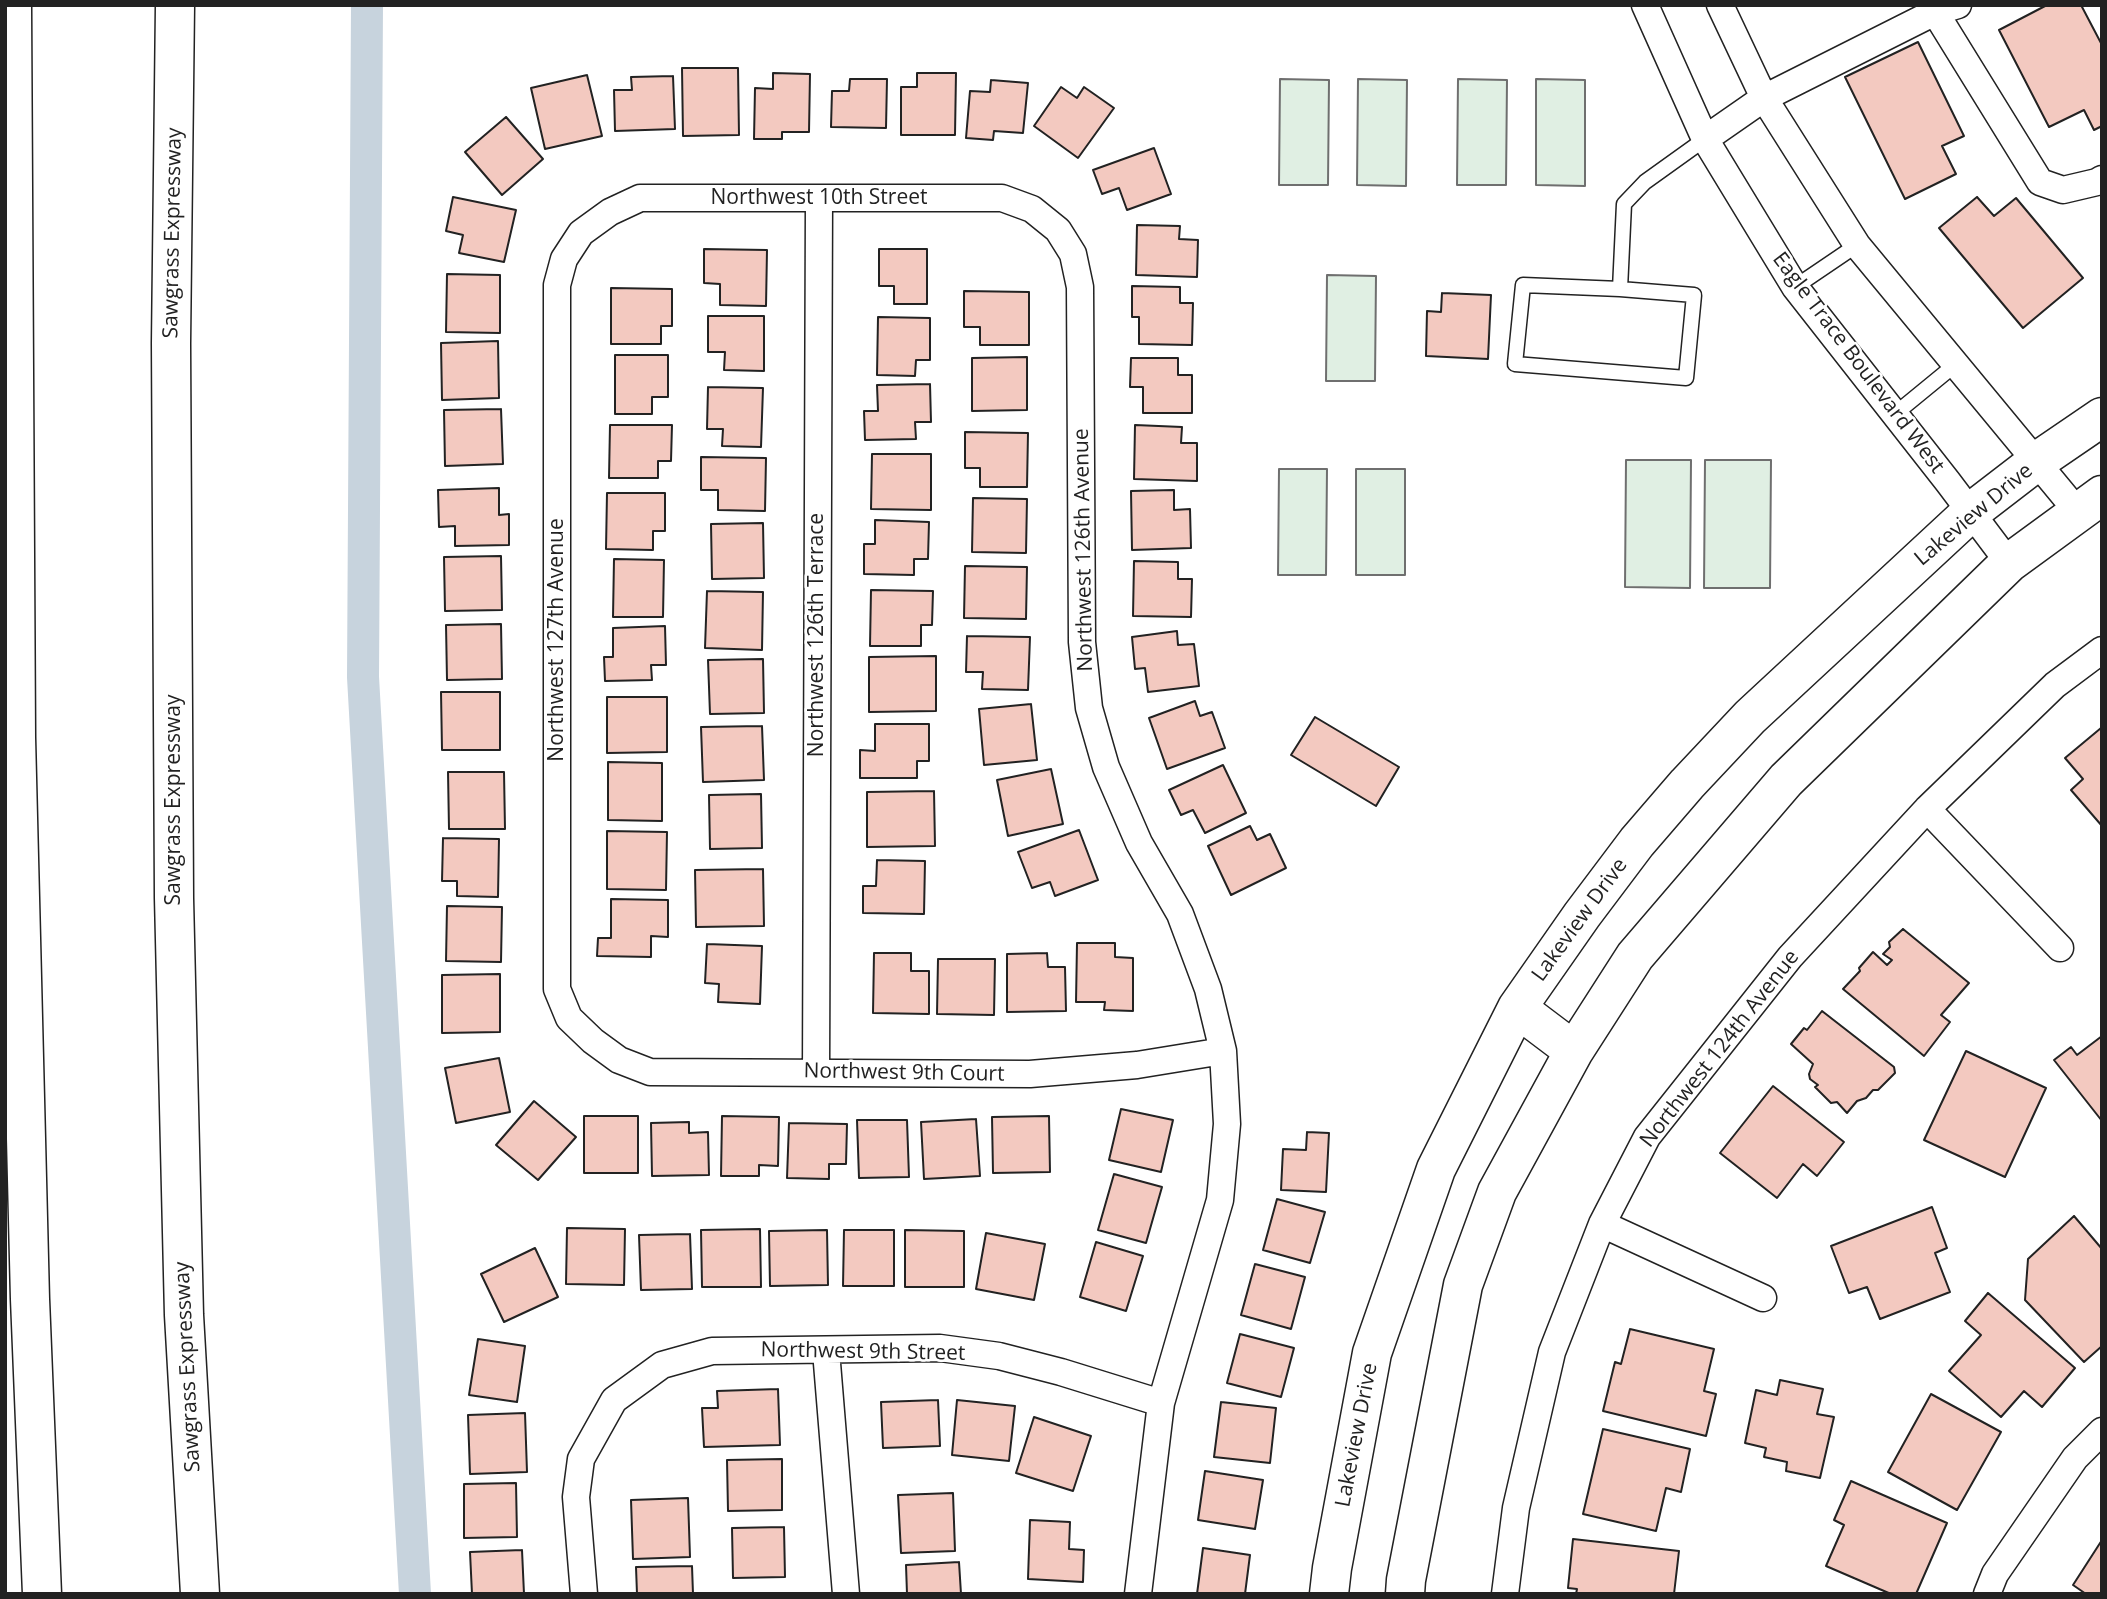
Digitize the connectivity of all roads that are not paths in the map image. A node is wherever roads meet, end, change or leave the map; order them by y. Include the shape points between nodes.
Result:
1 (12, 5) edge
2 (175, 5) edge
3 (1645, 5) edge
4 (1720, 5) edge
5 (1947, 9) edge
6 (1765, 98) junction
7 (1705, 139) junction
8 (2102, 179) edge
9 (819, 198) junction
10 (1058, 230) joint
11 (581, 233) joint
12 (1857, 245) junction
13 (1796, 287) junction
14 (1620, 289) junction
15 (1956, 364) junction
16 (1895, 414) junction
17 (2102, 417) edge
18 (2036, 462) junction
19 (2090, 503) edge
20 (1971, 512) junction
21 (2008, 564) junction
22 (2102, 650) edge
23 (1927, 808) junction
24 (2060, 948) dead end
25 (1517, 1007) junction
26 (593, 1041) joint
27 (1223, 1051) junction
28 (1574, 1051) junction
29 (816, 1072) junction
30 (1602, 1224) junction
31 (1763, 1298) dead end
32 (826, 1351) junction
33 (1161, 1403) junction
34 (2102, 1431) edge
35 (42, 1594) edge
36 (200, 1594) edge
37 (584, 1594) edge
38 (846, 1594) edge
39 (1138, 1594) edge
40 (1329, 1594) edge
41 (1405, 1594) edge
42 (1505, 1594) edge
43 (1987, 1594) edge

1 - 35 main road via 16,737
2 - 36 main road, Sawgrass Expressway via 171,343 174,898 184,1315
3 - 7 street, Eagle Trace Boulevard West
4 - 6 street
5 - 6 street
5 - 8 street via 2040,182 2063,190
6 - 7 street
6 - 12 street
7 - 13 street, Eagle Trace Boulevard West
7 - 14 lane via 1645,182 1625,204
9 - 10 street, Northwest 10th Street via 1002,198 1032,209
9 - 11 street, Northwest 10th Street via 640,198
9 - 29 street, Northwest 126th Terrace
10 - 27 street, Northwest 126th Avenue via 1073,254 1080,287 1082,642 1089,708 1106,767 1139,843 1180,914 1208,989
11 - 26 street, Northwest 127th Avenue via 564,259 557,285 557,989 569,1018
12 - 13 lane
12 - 15 street
13 - 16 street, Eagle Trace Boulevard West
14 - 14 lane via 1694,295 1686,378 1515,364 1522,285
15 - 16 lane
15 - 18 street
16 - 20 street, Eagle Trace Boulevard West
17 - 18 main road, Lakeview Drive
18 - 19 street
18 - 20 main road, Lakeview Drive
19 - 21 main road
20 - 21 street, Eagle Trace Boulevard West
20 - 25 main road, Lakeview Drive via 1750,717 1687,784 1637,842
21 - 28 main road via 1786,780 1635,956
22 - 23 street, Northwest 124th Avenue via 2056,685
23 - 24 street
23 - 30 street, Northwest 124th Avenue via 1790,957 1647,1137
25 - 28 main road
25 - 40 main road, Lakeview Drive via 1436,1169 1372,1353
26 - 29 street, Northwest 9th Court via 619,1060 650,1072
27 - 29 street, Northwest 9th Court via 1137,1065 1030,1074
27 - 33 street, Northwest 126th Avenue via 1227,1124 1220,1200
28 - 41 main road via 1497,1192 1463,1285
30 - 31 street
30 - 42 street, Northwest 124th Avenue via 1552,1352 1516,1508
32 - 33 street, Northwest 9th Street via 940,1348 999,1356
32 - 37 street, Northwest 9th Street via 712,1351 662,1365 614,1401 581,1460 576,1497
32 - 38 street
33 - 39 street, Northwest 126th Avenue
34 - 43 street via 2075,1458 1995,1574

